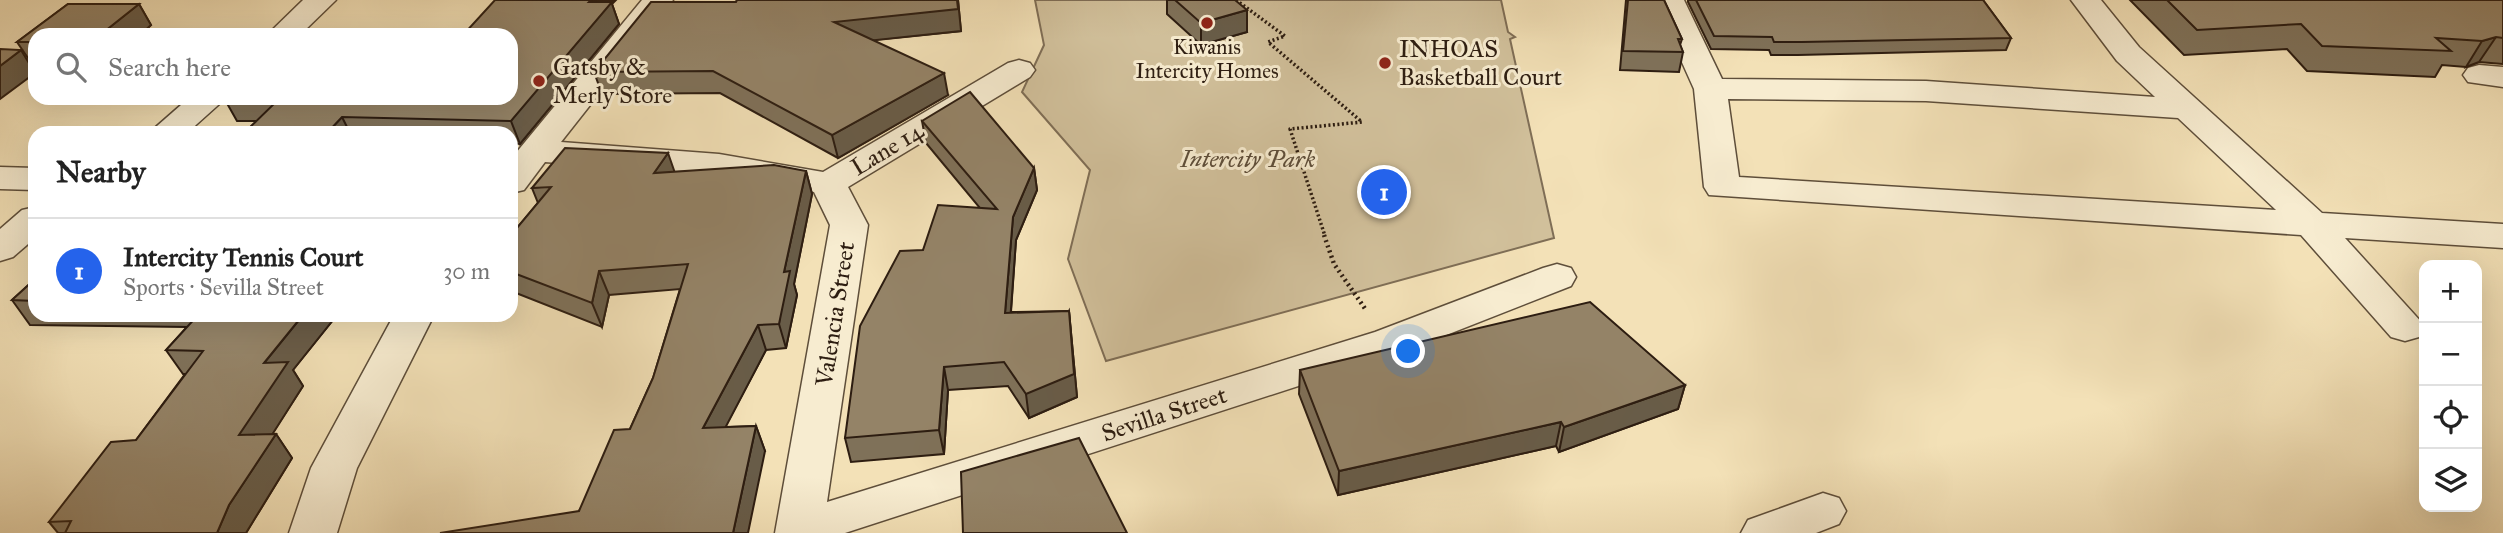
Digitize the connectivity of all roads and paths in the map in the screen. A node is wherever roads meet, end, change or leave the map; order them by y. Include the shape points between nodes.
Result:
1 (321, 0) edge
2 (659, 0) edge
3 (1236, 0) edge
4 (1669, 0) edge
5 (2086, 0) edge
6 (290, 28) edge
7 (1019, 70) dead end
8 (1710, 89) junction
9 (201, 105) edge
10 (2191, 109) junction
11 (175, 126) edge
12 (535, 151) junction
13 (518, 173) edge
14 (0, 178) edge
15 (28, 179) edge
16 (828, 184) junction
17 (2309, 221) junction
18 (28, 224) edge
19 (2503, 236) edge
20 (0, 249) edge
21 (1541, 285) dead end
22 (410, 322) edge
23 (2405, 327) dead end
24 (1389, 342) junction
25 (1823, 511) dead end
26 (800, 531) edge
27 (313, 533) edge
28 (1765, 533) edge

1 - 6 street
2 - 12 street
3 - 24 path via 1285,36 1268,42 1362,122 1290,129 1334,264
4 - 8 street
5 - 10 street via 2128,54
7 - 16 street, Lane 14
8 - 10 street via 1926,91
8 - 17 street via 1722,187
9 - 11 street
10 - 17 street
12 - 13 street
12 - 16 street via 655,158 782,173
14 - 15 street
16 - 26 street, Valencia Street via 849,225
17 - 19 street
17 - 23 street
18 - 20 street
21 - 24 street, Sevilla Street
22 - 27 street via 334,468
24 - 26 street, Sevilla Street
25 - 28 street

